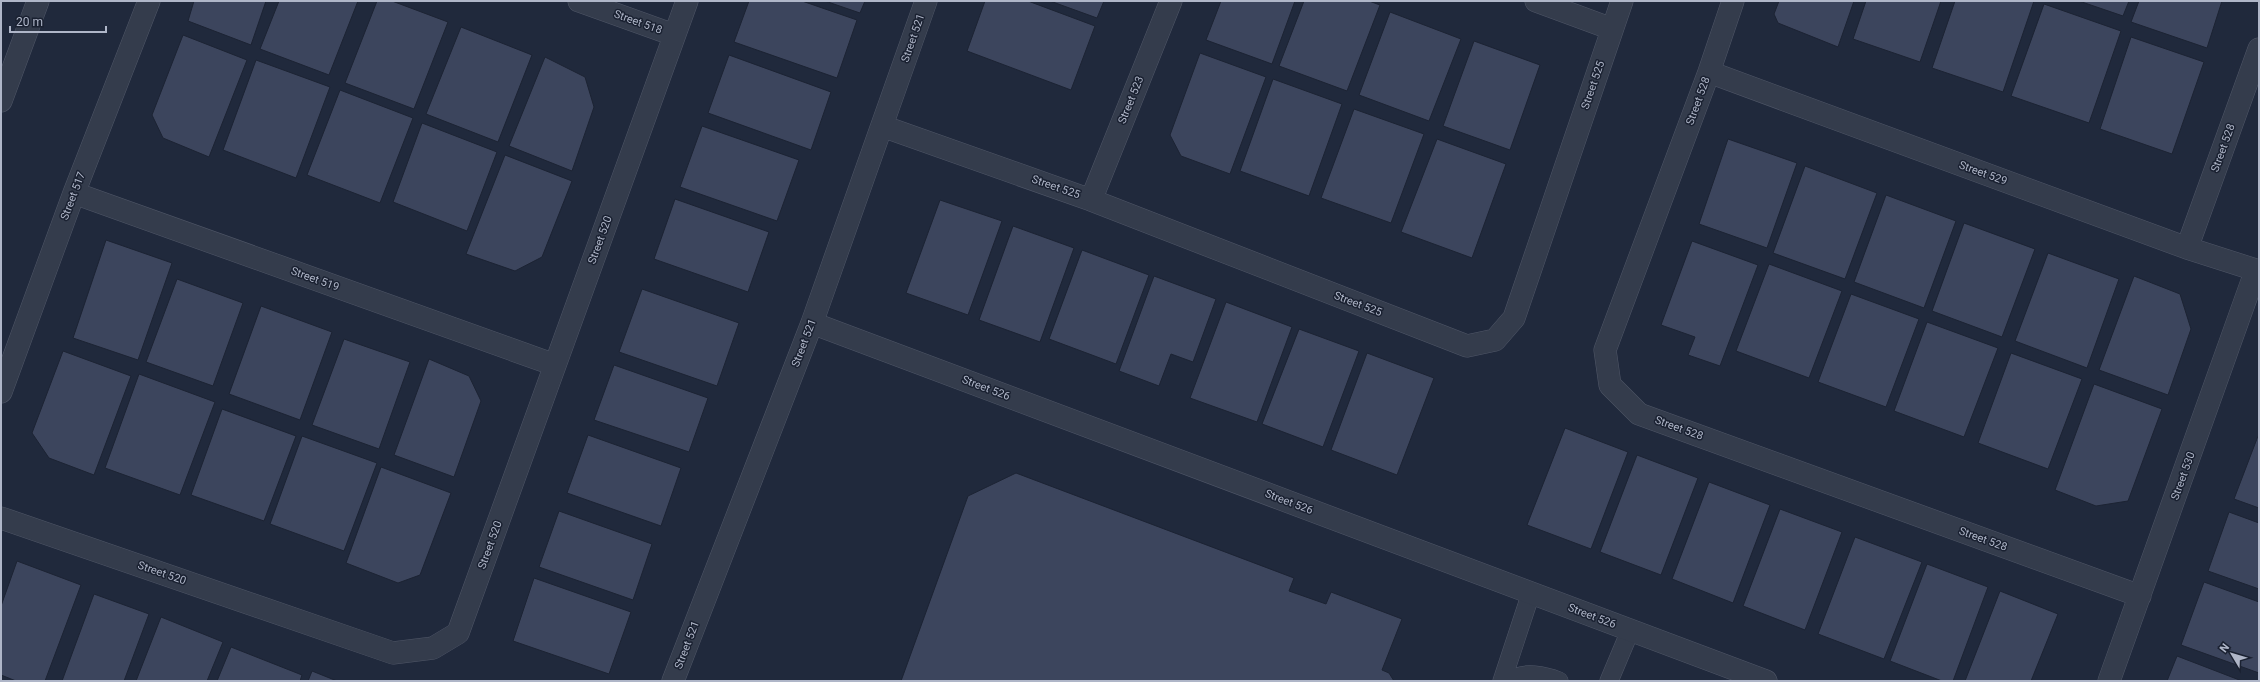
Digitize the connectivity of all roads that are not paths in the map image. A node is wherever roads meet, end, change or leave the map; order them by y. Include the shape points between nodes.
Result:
1 (38, 1) edge
2 (149, 1) edge
3 (580, 1) edge
4 (686, 1) edge
5 (926, 1) edge
6 (1171, 1) edge
7 (1536, 1) edge
8 (1622, 1) edge
9 (1733, 1) edge
10 (1612, 29) junction
11 (674, 35) junction
12 (2259, 48) edge
13 (1709, 72) junction
14 (1, 101) edge
15 (882, 126) junction
16 (74, 193) junction
17 (1091, 200) junction
18 (2187, 248) junction
19 (2258, 271) edge
20 (812, 323) junction
21 (555, 365) junction
22 (1, 392) edge
23 (1, 518) edge
24 (1531, 594) junction
25 (2140, 596) junction
26 (1630, 631) junction
27 (673, 681) edge
28 (1502, 681) edge
29 (1511, 681) edge
30 (1559, 681) edge
31 (1610, 681) edge
32 (1766, 681) edge
33 (2109, 681) edge

1 - 14 street
2 - 16 street, Street 517
3 - 11 street, Street 518
4 - 11 street, Street 520
5 - 15 street, Street 521
6 - 17 street, Street 523
7 - 10 street
8 - 10 street, Street 525
9 - 13 street, Street 528
10 - 17 street, Street 525 via 1514,318 1495,340 1468,346
11 - 21 street, Street 520
12 - 18 street, Street 528
13 - 18 street, Street 529
13 - 25 street, Street 528 via 1605,350 1610,385 1639,414
15 - 17 street, Street 525
15 - 20 street, Street 521
16 - 21 street, Street 519
16 - 22 street, Street 517
18 - 19 street, Street 529
19 - 25 street, Street 530
20 - 24 street, Street 526
20 - 27 street, Street 521
21 - 23 street, Street 520 via 458,633 433,648 393,653
24 - 26 street, Street 526
24 - 28 lane
25 - 33 street, Street 530
26 - 31 lane
26 - 32 street, Street 526
29 - 30 lane via 1514,678 1534,675

